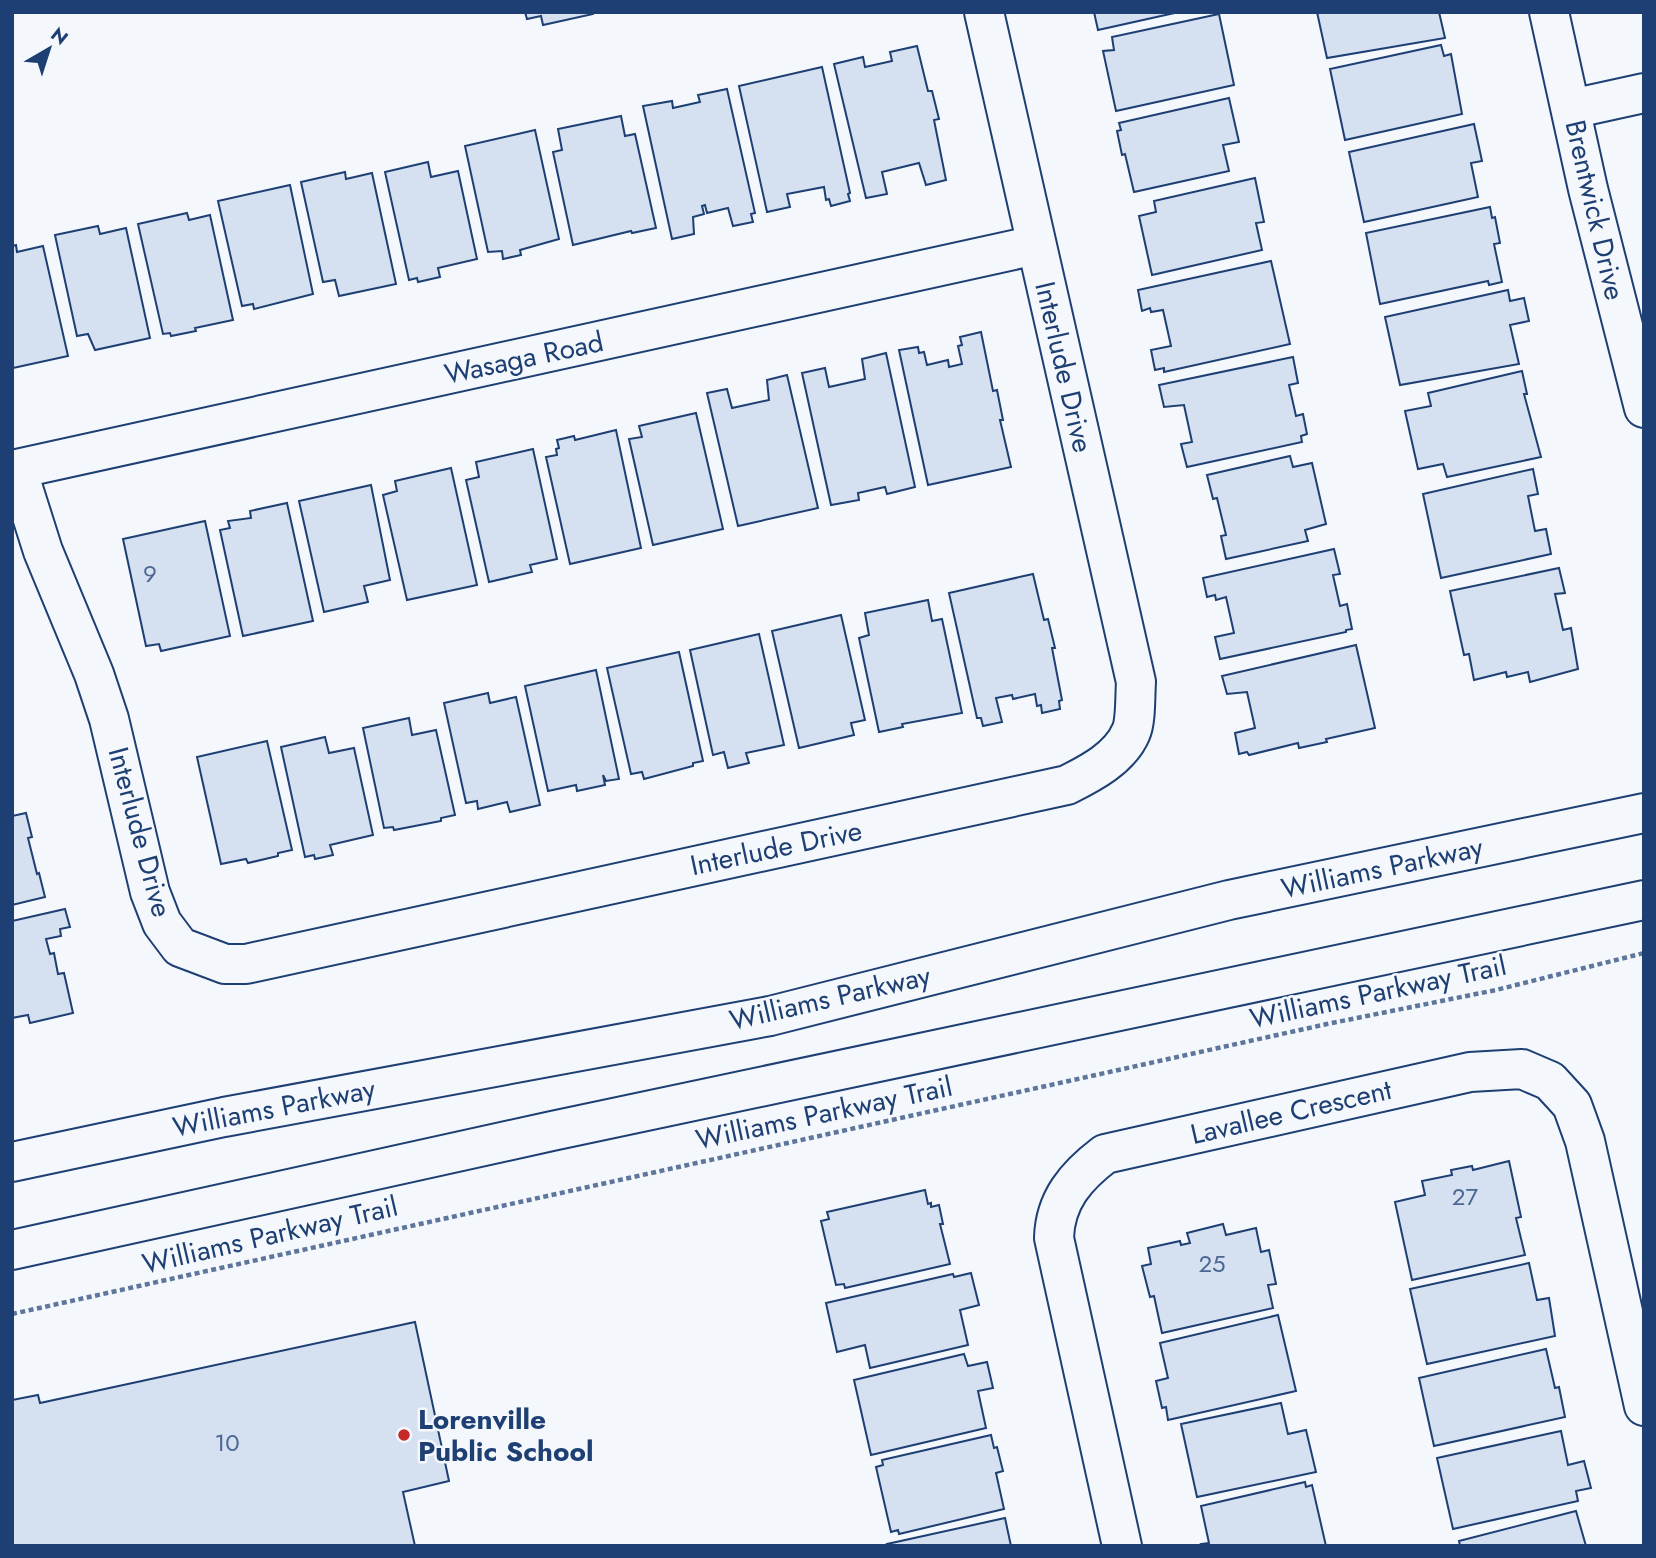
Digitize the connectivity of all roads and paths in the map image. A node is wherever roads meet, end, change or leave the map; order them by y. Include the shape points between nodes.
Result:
1 (984, 12) edge
2 (1549, 12) edge
3 (1644, 93) edge
4 (1571, 109) junction
5 (1036, 245) junction
6 (1644, 408) edge
7 (14, 469) edge
8 (1644, 813) edge
9 (1644, 900) edge
10 (1644, 953) edge
11 (12, 1162) edge
12 (12, 1250) edge
13 (12, 1314) edge
14 (1644, 1406) edge
15 (1122, 1546) edge

1 - 5 street, Interlude Drive
2 - 4 street, Brentwick Drive
3 - 4 street
4 - 6 street, Brentwick Drive
5 - 7 street, Wasaga Road
5 - 7 street, Interlude Drive via 1136,682 1132,732 1116,752 1096,771 1067,785 1027,794 246,964 206,958 180,947 162,923 150,892 109,719
8 - 11 street, Williams Parkway via 1229,900 770,1016 223,1117
9 - 12 street
10 - 13 path, Williams Parkway Trail via 1496,990
14 - 15 street, Lavallee Crescent via 1585,1141 1572,1105 1550,1081 1522,1069 1471,1072 1105,1154 1067,1191 1055,1221 1054,1238

